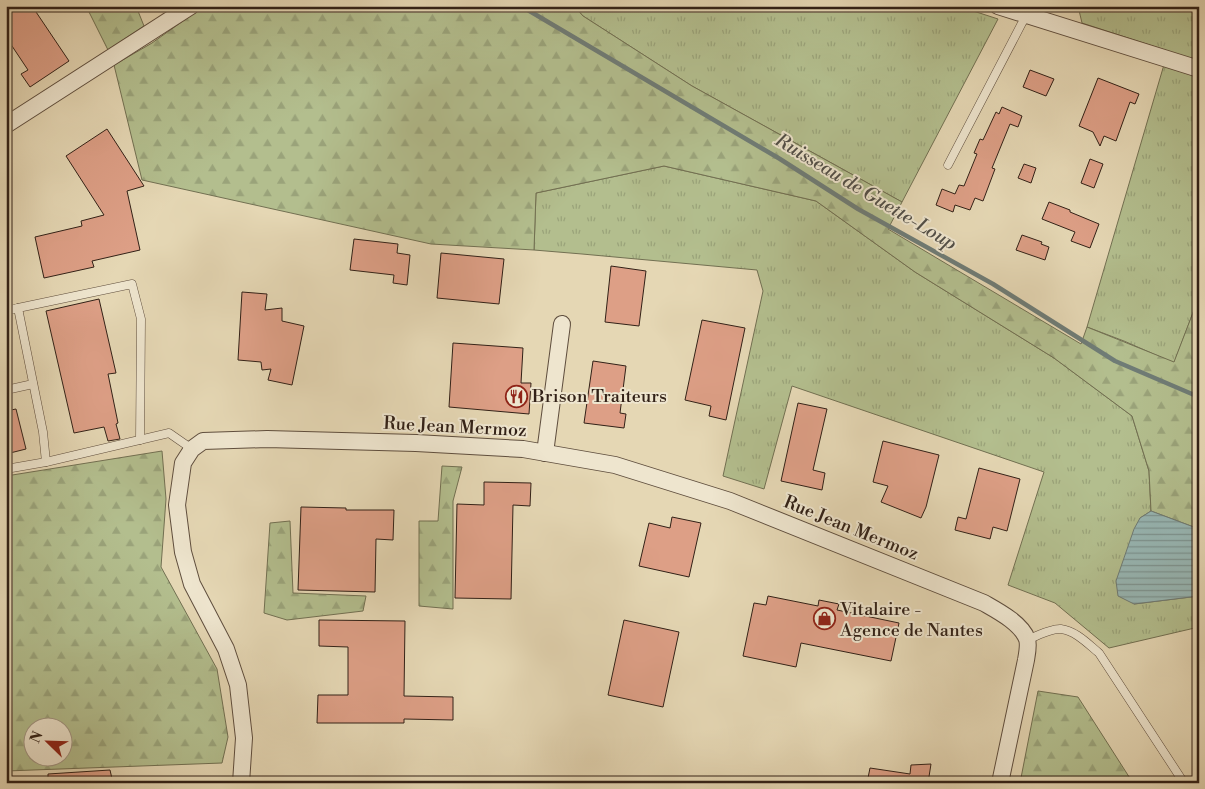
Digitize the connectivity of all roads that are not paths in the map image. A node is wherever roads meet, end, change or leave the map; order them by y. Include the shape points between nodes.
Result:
1 (191, 6) edge
2 (998, 6) edge
3 (1028, 15) junction
4 (1199, 70) edge
5 (6, 125) edge
6 (948, 165) dead end
7 (18, 308) junction
8 (6, 311) edge
9 (562, 324) dead end
10 (33, 384) junction
11 (6, 390) edge
12 (140, 440) junction
13 (192, 449) junction
14 (545, 453) junction
15 (46, 462) junction
16 (6, 469) edge
17 (1027, 640) junction
18 (241, 783) edge
19 (1000, 783) edge
20 (1184, 783) edge

1 - 5 street
2 - 3 street
3 - 4 street
3 - 6 lane
7 - 8 lane
7 - 10 lane
7 - 12 lane via 132,284 141,319
9 - 14 street
10 - 11 lane
10 - 15 lane
12 - 13 lane via 169,433
12 - 15 lane
13 - 14 street, Rue Jean Mermoz via 203,441 267,439 426,444
13 - 18 street via 182,463 177,505 183,552 192,584 226,649 238,686 244,738
14 - 17 street, Rue Jean Mermoz via 615,465 730,501 984,603 1019,627
15 - 16 lane
17 - 19 street via 1026,660
17 - 20 lane via 1061,629 1080,636 1099,652

